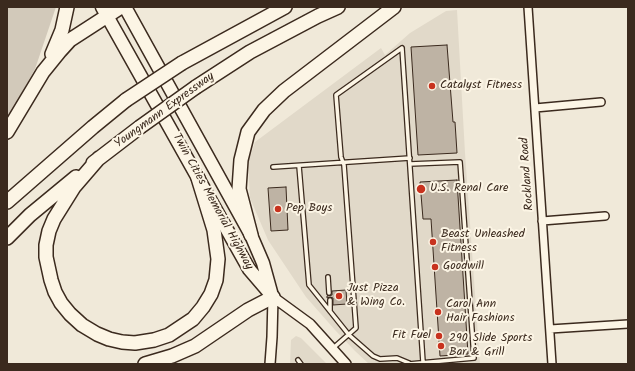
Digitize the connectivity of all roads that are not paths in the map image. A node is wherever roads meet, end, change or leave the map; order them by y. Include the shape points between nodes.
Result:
1 (67, 7) edge
2 (121, 7) edge
3 (125, 7) edge
4 (285, 7) edge
5 (338, 7) edge
6 (394, 7) edge
7 (528, 7) edge
8 (104, 12) edge
9 (43, 72) junction
10 (601, 102) dead end
11 (535, 108) junction
12 (7, 132) edge
13 (99, 158) junction
14 (410, 158) junction
15 (343, 163) junction
16 (410, 164) junction
17 (299, 166) junction
18 (273, 167) dead end
19 (198, 178) junction
20 (7, 202) edge
21 (605, 216) dead end
22 (542, 221) junction
23 (251, 235) junction
24 (7, 238) edge
25 (328, 277) dead end
26 (329, 293) dead end
27 (273, 297) junction
28 (330, 300) dead end
29 (331, 312) junction
30 (628, 324) edge
31 (550, 329) junction
32 (348, 334) junction
33 (332, 349) junction
34 (423, 362) junction
35 (145, 364) edge
36 (270, 364) edge
37 (346, 364) edge
38 (409, 364) edge
39 (552, 364) edge

1 - 9 highway via 62,30
2 - 8 highway
3 - 23 main road, Twin Cities Memorial Highway
4 - 20 highway, bridge via 182,63 126,100
5 - 13 highway, Youngmann Expressway, bridge via 250,52 196,86
6 - 23 highway via 284,91 264,110 248,132 240,160 239,189
7 - 11 street, Rockland Road
8 - 9 highway via 70,40
8 - 19 main road, Twin Cities Memorial Highway
9 - 12 highway
10 - 11 street
11 - 22 street, Rockland Road
13 - 19 highway via 74,187 54,219 49,231 46,256 55,292 70,314 97,334 122,342 135,343 169,335 193,319 211,294 216,280 218,259 214,230
13 - 24 highway, Youngmann Expressway via 30,215
14 - 15 lane
14 - 15 lane via 402,48 336,95
14 - 16 lane
15 - 17 lane
15 - 32 lane via 356,328
16 - 34 lane
16 - 34 lane via 460,162 474,358
17 - 18 lane
17 - 29 lane via 309,285
19 - 27 main road, Twin Cities Memorial Highway via 250,269
21 - 22 street
22 - 31 street, Rockland Road
23 - 27 main road, Twin Cities Memorial Highway
25 - 26 lane
27 - 33 street via 310,324
27 - 35 highway via 248,310 195,346
27 - 36 street
28 - 29 lane
29 - 32 lane
30 - 31 street
31 - 39 street, Rockland Road
32 - 33 lane
32 - 38 lane via 377,359 397,358
33 - 37 street
34 - 38 lane

